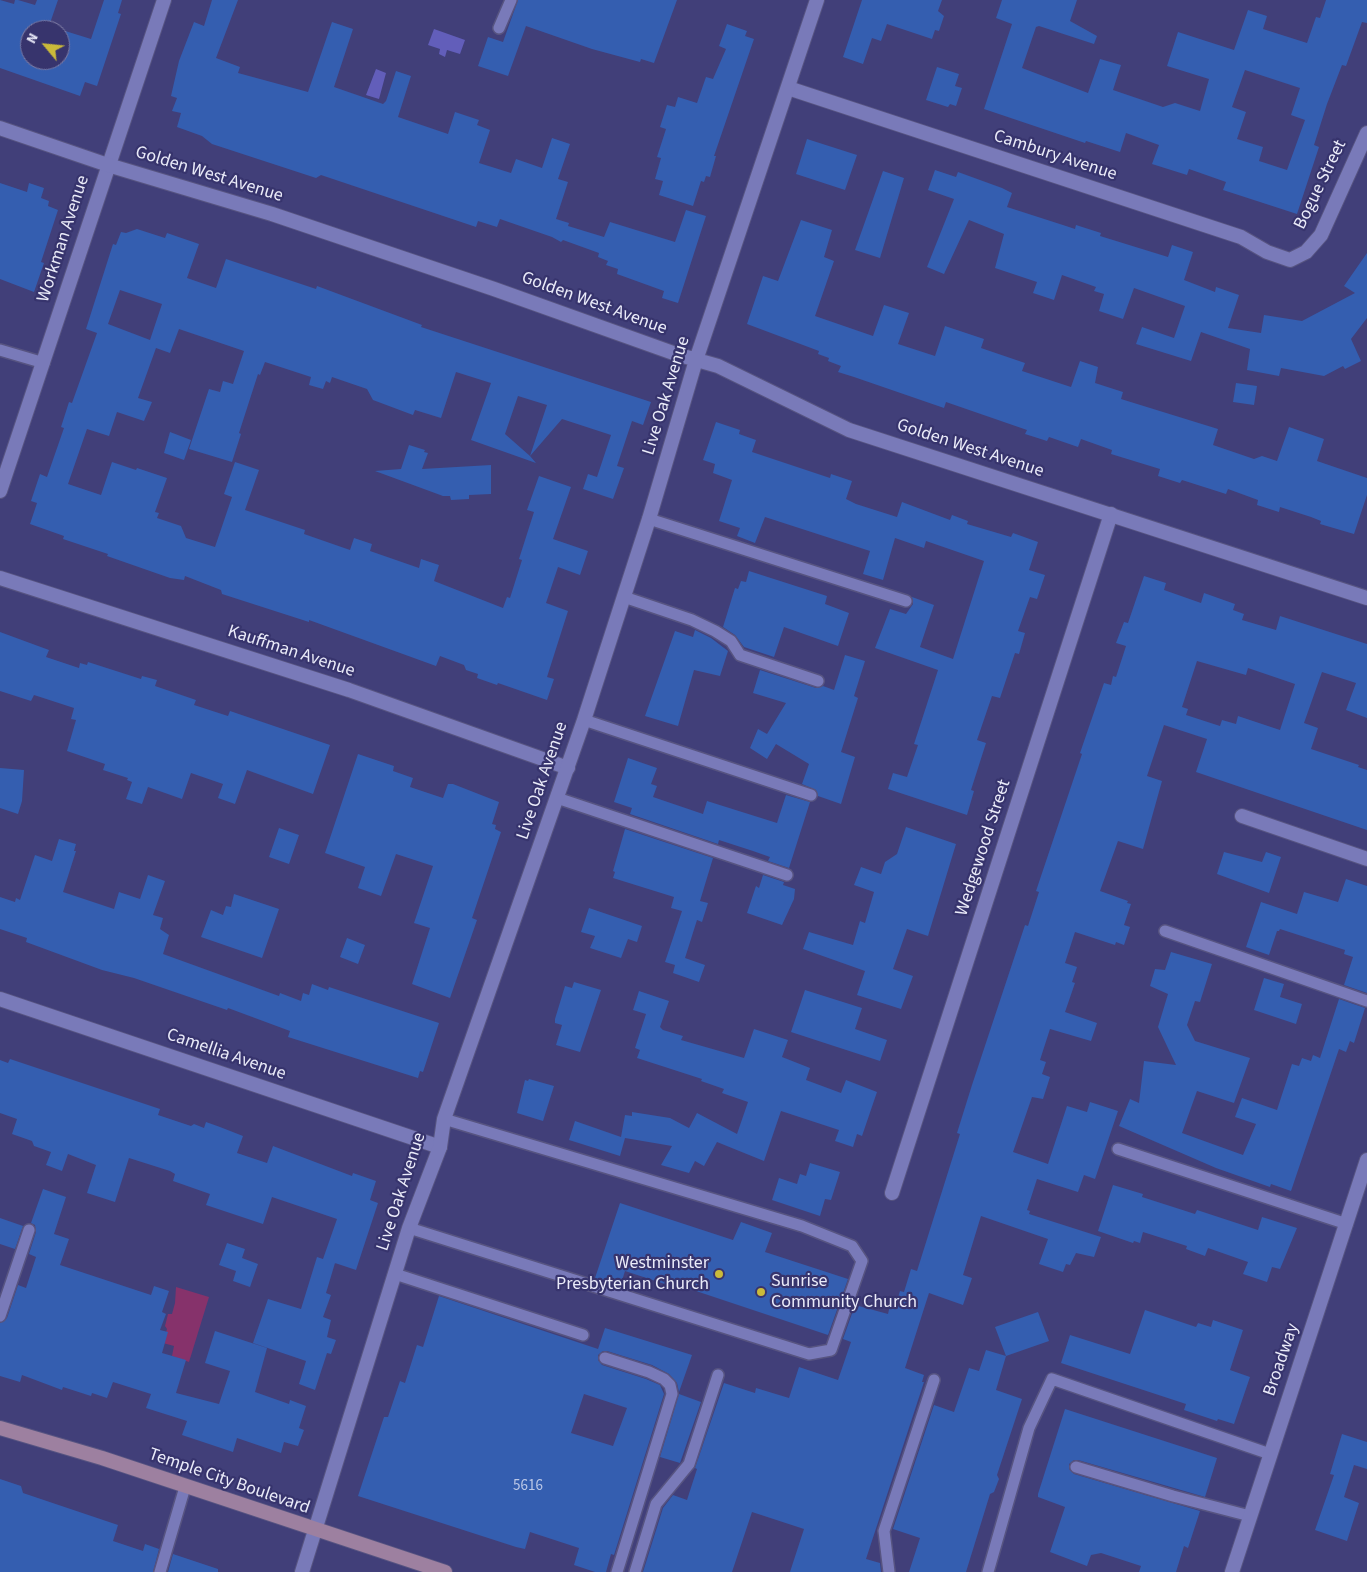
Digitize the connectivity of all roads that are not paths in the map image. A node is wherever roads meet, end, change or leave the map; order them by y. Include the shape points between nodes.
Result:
1 (164, 0) edge
2 (511, 0) edge
3 (817, 0) edge
4 (499, 28) dead end
5 (788, 88) junction
6 (0, 128) edge
7 (1367, 133) edge
8 (108, 164) junction
9 (1306, 252) joint
10 (0, 350) edge
11 (696, 360) junction
12 (44, 363) junction
13 (0, 491) edge
14 (1112, 514) junction
15 (649, 519) junction
16 (0, 578) edge
17 (624, 597) junction
18 (1367, 598) edge
19 (906, 600) dead end
20 (818, 681) dead end
21 (584, 720) junction
22 (568, 768) junction
23 (811, 795) dead end
24 (557, 798) junction
25 (1242, 816) dead end
26 (1367, 859) edge
27 (787, 875) dead end
28 (1165, 932) dead end
29 (0, 999) edge
30 (1367, 1001) edge
31 (444, 1119) junction
32 (440, 1147) junction
33 (1118, 1149) dead end
34 (1367, 1160) edge
35 (892, 1193) dead end
36 (1347, 1224) junction
37 (409, 1228) junction
38 (29, 1230) dead end
39 (395, 1274) junction
40 (0, 1316) edge
41 (583, 1335) dead end
42 (605, 1358) dead end
43 (718, 1375) dead end
44 (934, 1380) dead end
45 (0, 1428) edge
46 (1270, 1454) junction
47 (1076, 1466) dead end
48 (185, 1487) junction
49 (1250, 1516) junction
50 (316, 1531) junction
51 (160, 1572) edge
52 (302, 1572) edge
53 (445, 1572) edge
54 (617, 1572) edge
55 (634, 1572) edge
56 (889, 1572) edge
57 (988, 1572) edge
58 (1232, 1572) edge

1 - 8 street, Workman Avenue
2 - 4 lane
3 - 5 street, Live Oak Avenue
5 - 9 street, Cambury Avenue via 1241,237 1274,255 1290,260
5 - 11 street, Live Oak Avenue
6 - 8 street, Golden West Avenue
7 - 9 street, Bogue Street via 1322,235
8 - 11 street, Golden West Avenue via 272,214 494,288
8 - 12 street, Workman Avenue
10 - 12 lane
11 - 14 street, Golden West Avenue via 746,378 849,430
11 - 15 street, Live Oak Avenue
12 - 13 street, Workman Avenue
14 - 18 street, Golden West Avenue
14 - 35 street, Wedgewood Street
15 - 17 street, Live Oak Avenue
15 - 19 lane
16 - 22 street, Kauffman Avenue via 349,690
17 - 20 lane via 715,631 731,641 740,655
17 - 21 street, Live Oak Avenue
21 - 22 street, Live Oak Avenue
21 - 23 lane
22 - 24 street, Live Oak Avenue
24 - 27 lane
24 - 31 street, Live Oak Avenue
25 - 26 street
28 - 30 lane
29 - 32 street, Camellia Avenue
31 - 32 street, Live Oak Avenue
31 - 37 lane via 802,1226 852,1246 862,1261 831,1350 809,1354
32 - 37 street, Live Oak Avenue
33 - 36 lane
34 - 36 street, Broadway
36 - 46 street, Broadway
37 - 39 street, Live Oak Avenue
38 - 40 lane
39 - 41 lane
39 - 50 street, Live Oak Avenue
42 - 54 lane via 664,1379 672,1394
43 - 55 lane via 690,1464 656,1504
44 - 56 lane via 884,1531
45 - 48 main road, Temple City Boulevard
46 - 49 street, Broadway
46 - 57 lane via 1052,1379 1028,1428
47 - 49 lane
48 - 50 main road, Temple City Boulevard
48 - 51 lane
49 - 58 street, Broadway
50 - 52 street, Live Oak Avenue
50 - 53 main road, Temple City Boulevard

